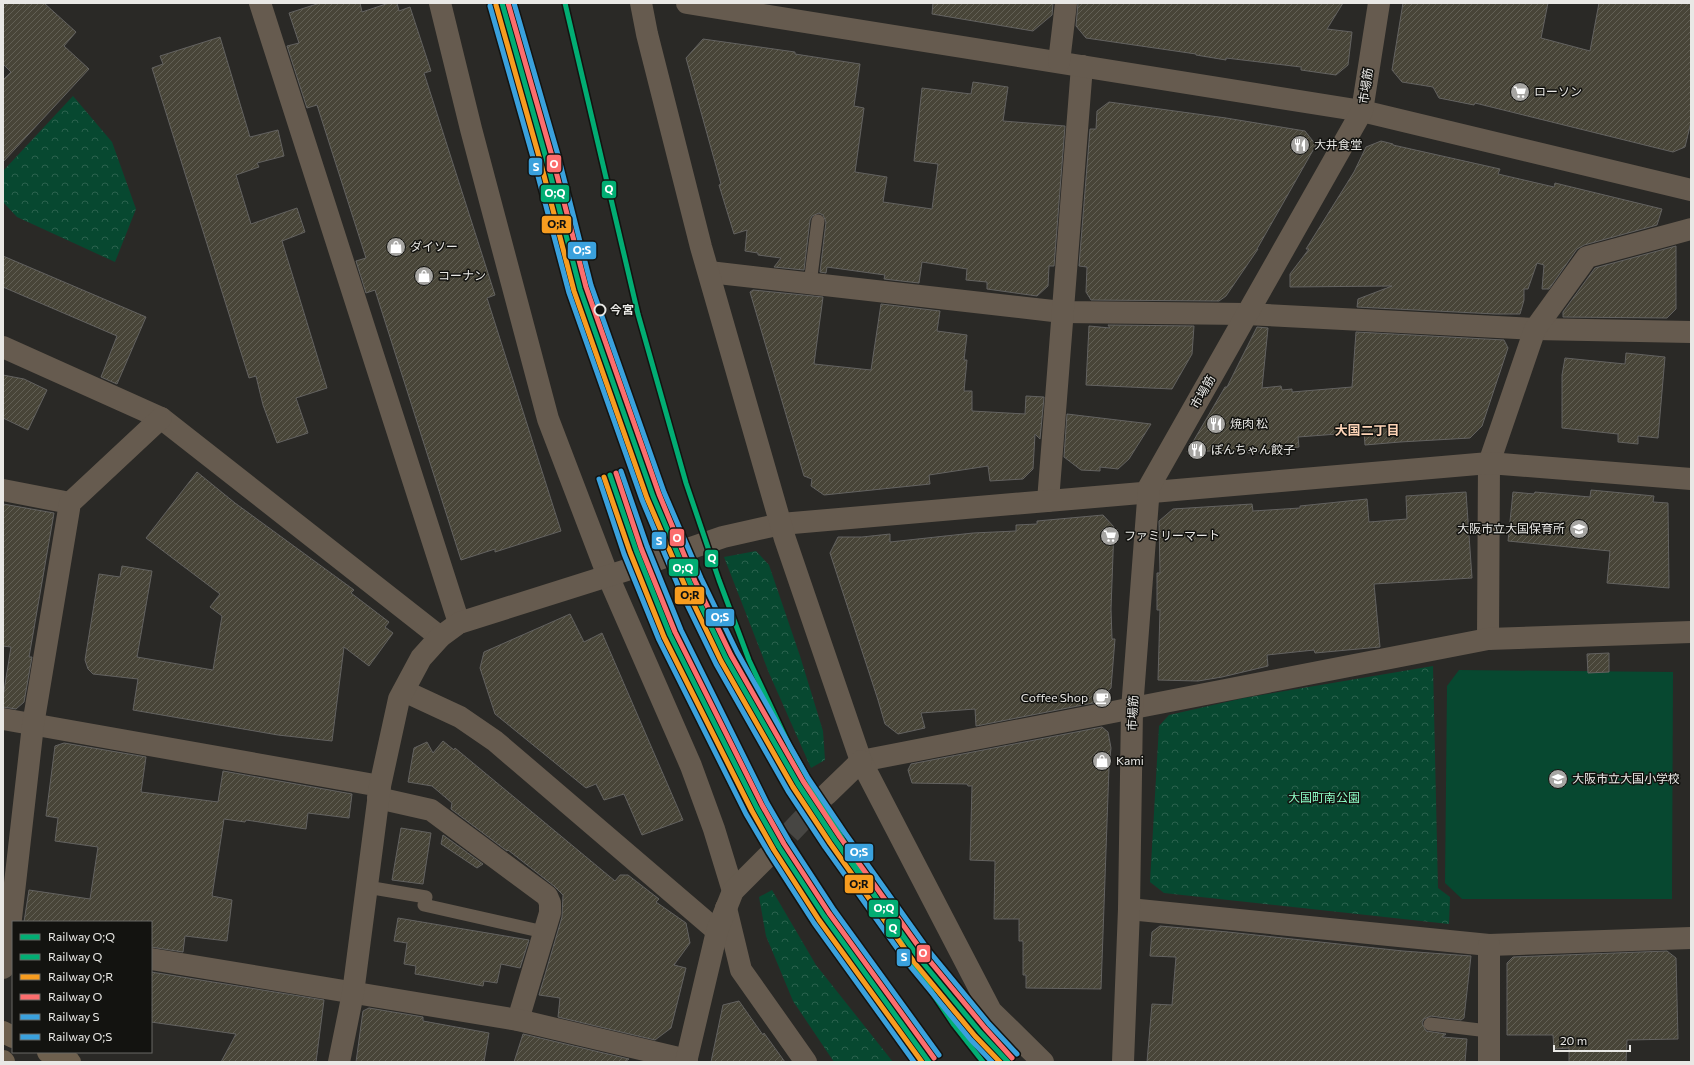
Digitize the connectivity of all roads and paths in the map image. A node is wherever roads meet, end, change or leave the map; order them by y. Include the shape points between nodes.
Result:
1 (260, 3) edge
2 (440, 3) edge
3 (641, 3) edge
4 (687, 3) edge
5 (1066, 3) edge
6 (1379, 3) edge
7 (1058, 62) junction
8 (1082, 66) junction
9 (1362, 111) junction
10 (1691, 190) edge
11 (818, 221) dead end
12 (1691, 229) edge
13 (709, 272) junction
14 (810, 284) junction
15 (1062, 312) junction
16 (1246, 314) junction
17 (1535, 328) junction
18 (1691, 332) edge
19 (3, 346) edge
20 (161, 418) junction
21 (1489, 463) junction
22 (1691, 479) edge
23 (3, 490) edge
24 (1148, 492) junction
25 (1048, 501) junction
26 (70, 503) junction
27 (781, 524) junction
28 (608, 576) junction
29 (459, 623) junction
30 (1691, 632) edge
31 (440, 637) junction
32 (1488, 639) junction
33 (404, 691) junction
34 (1132, 708) junction
35 (3, 719) edge
36 (34, 725) junction
37 (861, 761) junction
38 (379, 792) junction
39 (827, 794) tunnel mouth
40 (767, 857) tunnel mouth
41 (366, 887) junction
42 (730, 900) junction
43 (1129, 909) junction
44 (717, 931) junction
45 (544, 932) junction
46 (8, 936) edge
47 (1691, 938) edge
48 (1489, 946) junction
49 (152, 959) edge
50 (3, 968) edge
51 (353, 993) junction
52 (518, 1020) junction
53 (1430, 1024) dead end
54 (1488, 1031) junction
55 (50, 1053) edge
56 (686, 1061) edge
57 (70, 1062) edge
58 (339, 1062) edge
59 (806, 1062) edge
60 (1043, 1062) edge
61 (1123, 1062) edge
62 (1489, 1062) edge

1 - 29 street
2 - 28 street via 548,419
3 - 13 street
4 - 7 street
5 - 7 street
6 - 9 street, 市場筋
7 - 8 street
8 - 9 street
8 - 15 street
9 - 10 street
9 - 16 street, 市場筋
11 - 14 lane
12 - 17 street via 1587,257
13 - 14 street
13 - 27 street
14 - 15 street
15 - 16 street
15 - 25 street
16 - 17 street
16 - 24 street, 市場筋
17 - 18 street
17 - 21 street
19 - 20 street
20 - 26 street
20 - 31 street
21 - 22 street
21 - 24 street
21 - 32 street
23 - 26 street
24 - 25 street
24 - 34 street, 市場筋
25 - 27 street
26 - 36 street
27 - 28 street via 723,537
27 - 37 street
28 - 29 street
28 - 42 street via 691,766 714,829
29 - 31 street
30 - 32 street
31 - 33 street via 421,658
32 - 34 street
33 - 38 street via 399,699
33 - 44 street via 460,717 495,741
34 - 37 street
34 - 43 street, 市場筋
35 - 36 street
36 - 38 street
36 - 46 street
37 - 39 street
37 - 60 street via 991,1011
38 - 41 street
38 - 45 street via 431,810 547,896 550,913
40 - 42 street
41 - 45 lane via 426,897 424,905
41 - 51 street
42 - 44 street
42 - 59 street via 741,970
43 - 48 street
43 - 61 street, 市場筋
44 - 56 street
45 - 52 street
46 - 50 street
47 - 48 street
48 - 54 street
49 - 51 street
51 - 52 street
51 - 58 street
52 - 56 street
53 - 54 lane
54 - 62 street
55 - 57 highway

